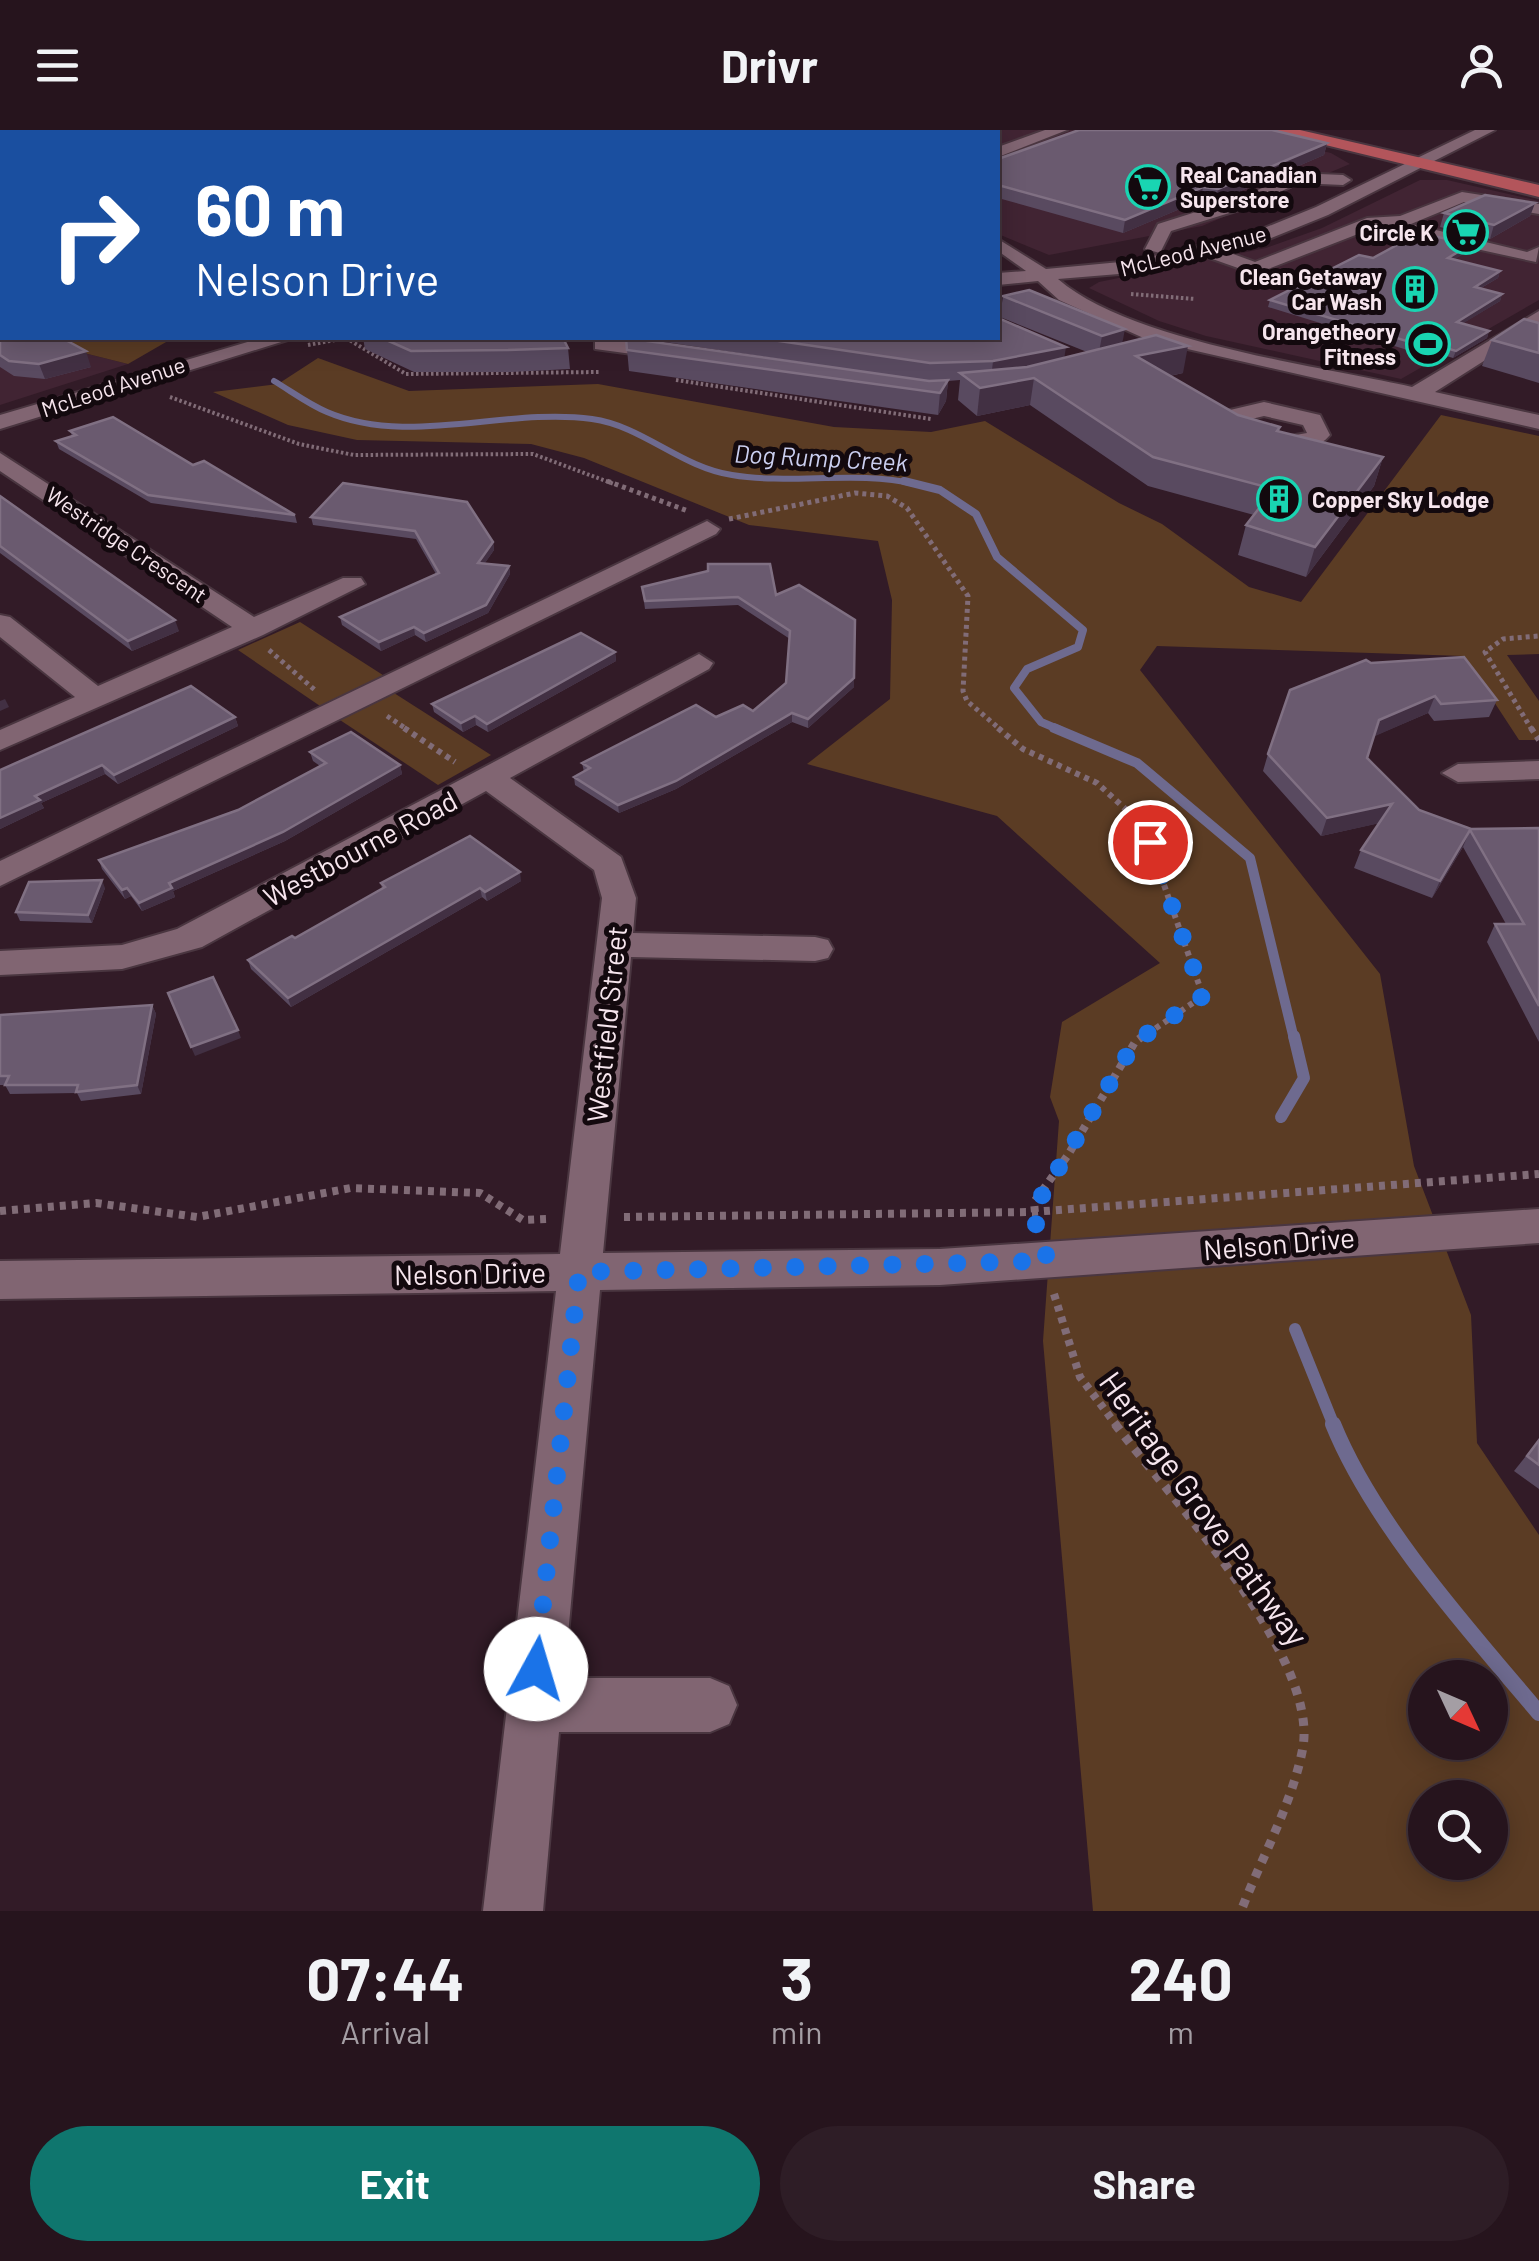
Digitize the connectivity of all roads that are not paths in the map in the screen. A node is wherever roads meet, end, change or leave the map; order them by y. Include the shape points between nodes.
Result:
1 (1059, 130) edge
2 (1274, 130) edge
3 (1320, 130) edge
4 (1456, 130) edge
5 (1487, 130) edge
6 (1000, 151) edge
7 (1414, 157) junction
8 (1539, 180) edge
9 (1539, 191) edge
10 (1438, 205) junction
11 (1539, 210) edge
12 (1322, 211) junction
13 (1373, 222) junction
14 (1515, 224) edge
15 (1000, 245) edge
16 (1209, 250) junction
17 (1539, 254) edge
18 (1000, 270) edge
19 (1037, 273) junction
20 (1000, 280) edge
21 (1539, 317) edge
22 (276, 340) edge
23 (598, 344) edge
24 (1180, 344) junction
25 (1134, 357) edge
26 (702, 358) edge
27 (1335, 378) junction
28 (1415, 395) junction
29 (1298, 414) dead end
30 (0, 422) edge
31 (1539, 422) edge
32 (0, 460) edge
33 (707, 529) dead end
34 (352, 584) dead end
35 (0, 623) edge
36 (253, 628) junction
37 (698, 664) dead end
38 (96, 698) junction
39 (0, 741) edge
40 (1539, 770) edge
41 (1458, 773) dead end
42 (489, 778) junction
43 (0, 875) edge
44 (616, 945) junction
45 (815, 949) dead end
46 (0, 963) edge
47 (1539, 1226) edge
48 (579, 1272) junction
49 (0, 1280) edge
50 (532, 1704) junction
51 (710, 1705) dead end
52 (512, 1911) edge

1 - 6 street
2 - 7 main road
3 - 7 main road
4 - 7 street, McLeod Avenue
5 - 7 street, McLeod Avenue
7 - 8 main road
7 - 9 main road
7 - 12 street, McLeod Avenue
7 - 19 street, McLeod Avenue via 1265,216 1154,249
10 - 11 street via 1490,198
10 - 13 street via 1402,220
10 - 14 street
12 - 13 street
12 - 16 street, McLeod Avenue
13 - 16 street via 1255,268
13 - 17 street via 1530,258
15 - 19 street
16 - 19 street, McLeod Avenue
18 - 19 street, McLeod Avenue
19 - 20 street, McLeod Avenue
19 - 24 street via 1105,316
21 - 28 street
22 - 30 street, McLeod Avenue
23 - 26 street
24 - 25 street
24 - 27 street
27 - 28 street
27 - 29 street
28 - 31 street
32 - 36 street, Westridge Crescent
33 - 43 street
34 - 36 street
35 - 38 street
36 - 38 street
37 - 42 street, Westbourne Road
38 - 39 street
40 - 41 street
42 - 44 street, Westfield Street via 609,865 620,898
42 - 46 street, Westbourne Road via 220,923 155,951
44 - 45 street
44 - 48 street, Westfield Street
47 - 48 street, Nelson Drive via 1048,1261
48 - 49 street, Nelson Drive
48 - 50 street, Westfield Street
50 - 51 street
50 - 52 street, Westfield Street

